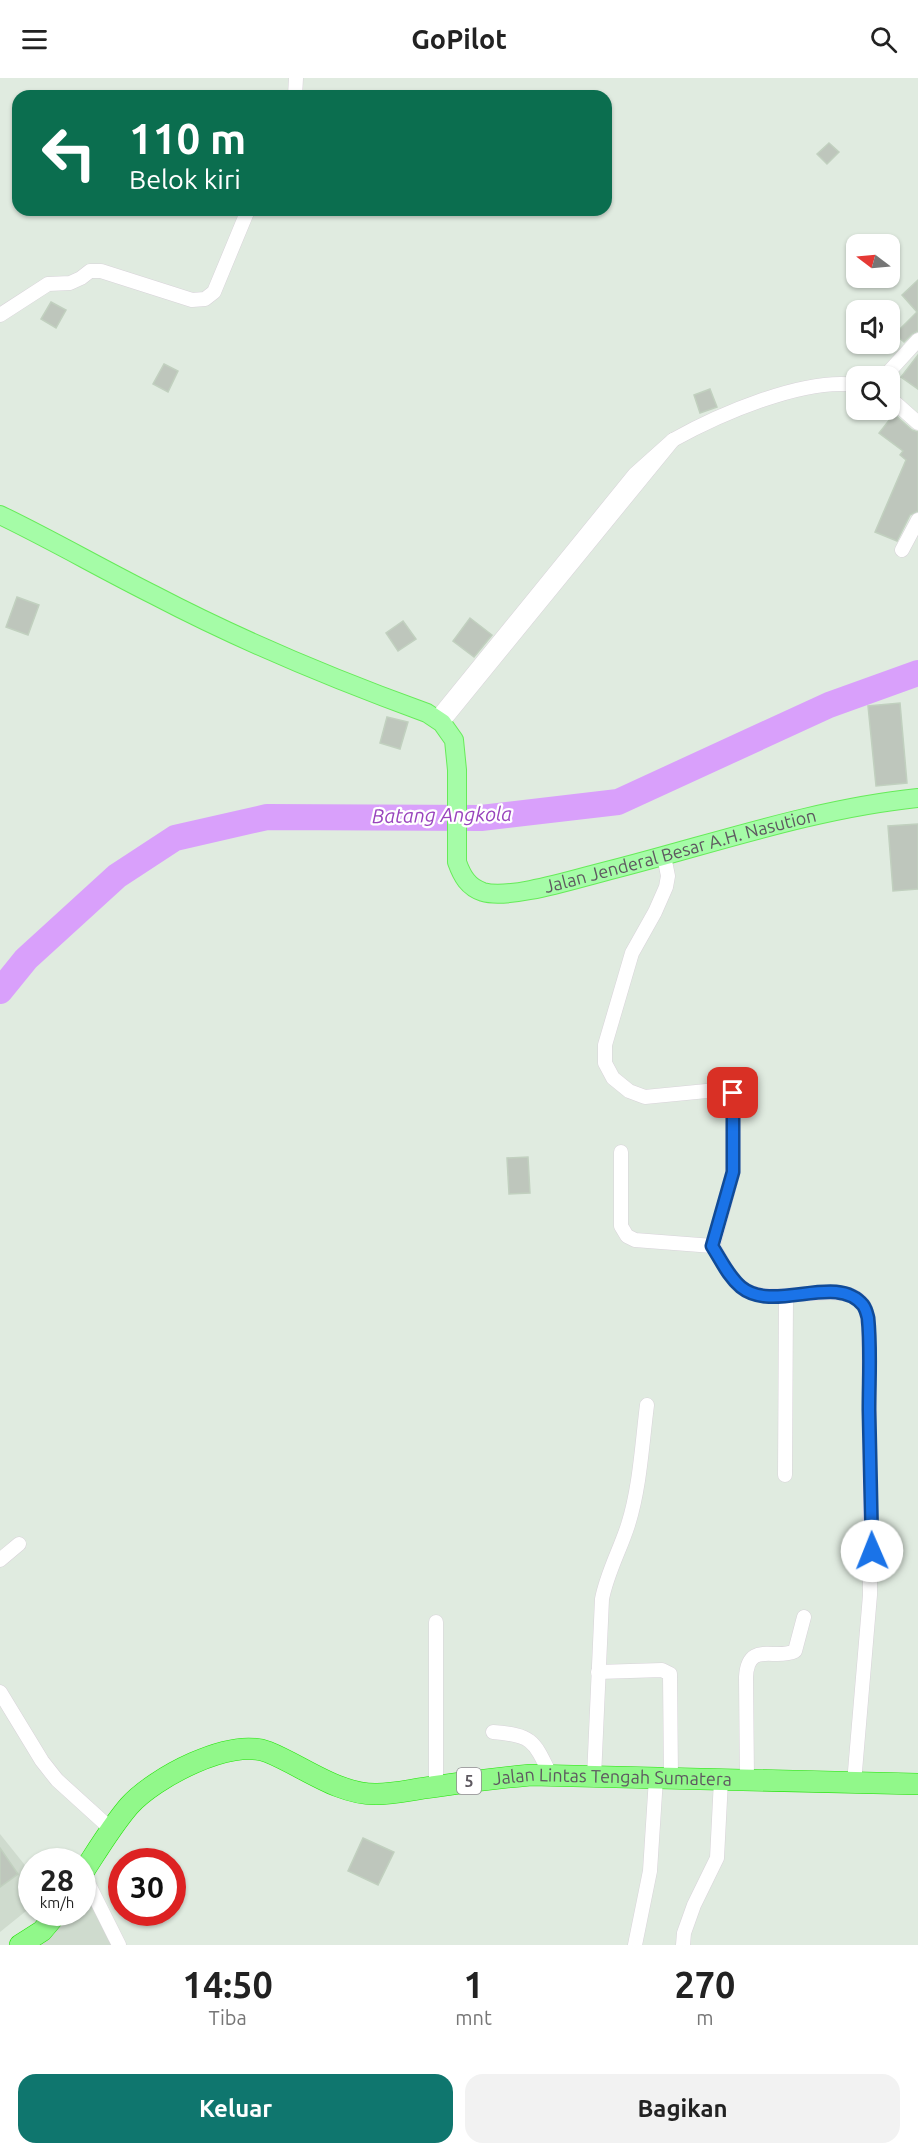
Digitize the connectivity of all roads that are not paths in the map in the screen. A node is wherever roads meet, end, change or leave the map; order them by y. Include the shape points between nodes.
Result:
1 (246, 216) edge
2 (0, 315) edge
3 (918, 340) edge
4 (894, 366) edge
5 (846, 384) edge
6 (900, 407) edge
7 (918, 423) edge
8 (0, 515) edge
9 (918, 520) edge
10 (902, 550) dead end
11 (439, 721) junction
12 (918, 798) edge
13 (664, 856) junction
14 (621, 1152) dead end
15 (712, 1246) junction
16 (786, 1296) junction
17 (647, 1405) dead end
18 (785, 1475) dead end
19 (19, 1544) dead end
20 (0, 1560) edge
21 (804, 1617) dead end
22 (436, 1622) dead end
23 (598, 1672) junction
24 (0, 1692) edge
25 (493, 1732) dead end
26 (551, 1776) junction
27 (594, 1777) junction
28 (663, 1778) junction
29 (721, 1780) junction
30 (747, 1780) junction
31 (854, 1783) junction
32 (918, 1784) edge
33 (436, 1786) junction
34 (111, 1828) junction
35 (96, 1852) edge
36 (96, 1899) edge
37 (46, 1926) edge
38 (20, 1945) edge
39 (119, 1945) edge
40 (635, 1945) edge
41 (683, 1945) edge

1 - 2 street via 214,292 205,299 192,300 101,271 90,271 70,283 48,284
3 - 4 street
5 - 11 street via 774,397 697,426 673,440
6 - 7 street
8 - 11 main road via 259,645
9 - 10 street
11 - 13 main road, Jalan Jenderal Besar A.H. Nasution via 454,740 457,862 471,886 504,894
12 - 13 main road, Jalan Jenderal Besar A.H. Nasution via 880,802
13 - 15 street via 669,876 666,887 632,953 605,1045 604,1063 613,1078 629,1091 645,1097 727,1089 733,1093 733,1172
14 - 15 street via 621,1226 627,1236 635,1240
15 - 16 street via 742,1288 767,1297
16 - 18 street
16 - 31 street via 840,1293 862,1303 868,1316 870,1595
17 - 23 street via 633,1506 602,1599
19 - 20 street
21 - 30 street via 795,1651 760,1654 748,1663
22 - 33 street
23 - 27 street
23 - 28 street via 662,1670 670,1674
24 - 34 street via 57,1780
25 - 26 street via 518,1734 533,1742
26 - 27 highway, Jalan Lintas Tengah Sumatera / 5
26 - 33 highway, Jalan Lintas Tengah Sumatera / 5 via 490,1778
27 - 28 highway, Jalan Lintas Tengah Sumatera / 5
28 - 29 highway, Jalan Lintas Tengah Sumatera / 5
28 - 40 street
29 - 30 highway, Jalan Lintas Tengah Sumatera / 5
29 - 41 street via 717,1858 691,1915
30 - 31 highway, Jalan Lintas Tengah Sumatera / 5
31 - 32 highway, Jalan Lintas Tengah Sumatera / 5
33 - 34 highway, Jalan Lintas Tengah Sumatera / 5 via 377,1794 351,1791 264,1750 234,1750 190,1763 159,1782 131,1804
34 - 35 highway, Jalan Lintas Tengah Sumatera / 5
36 - 39 street
37 - 38 highway

